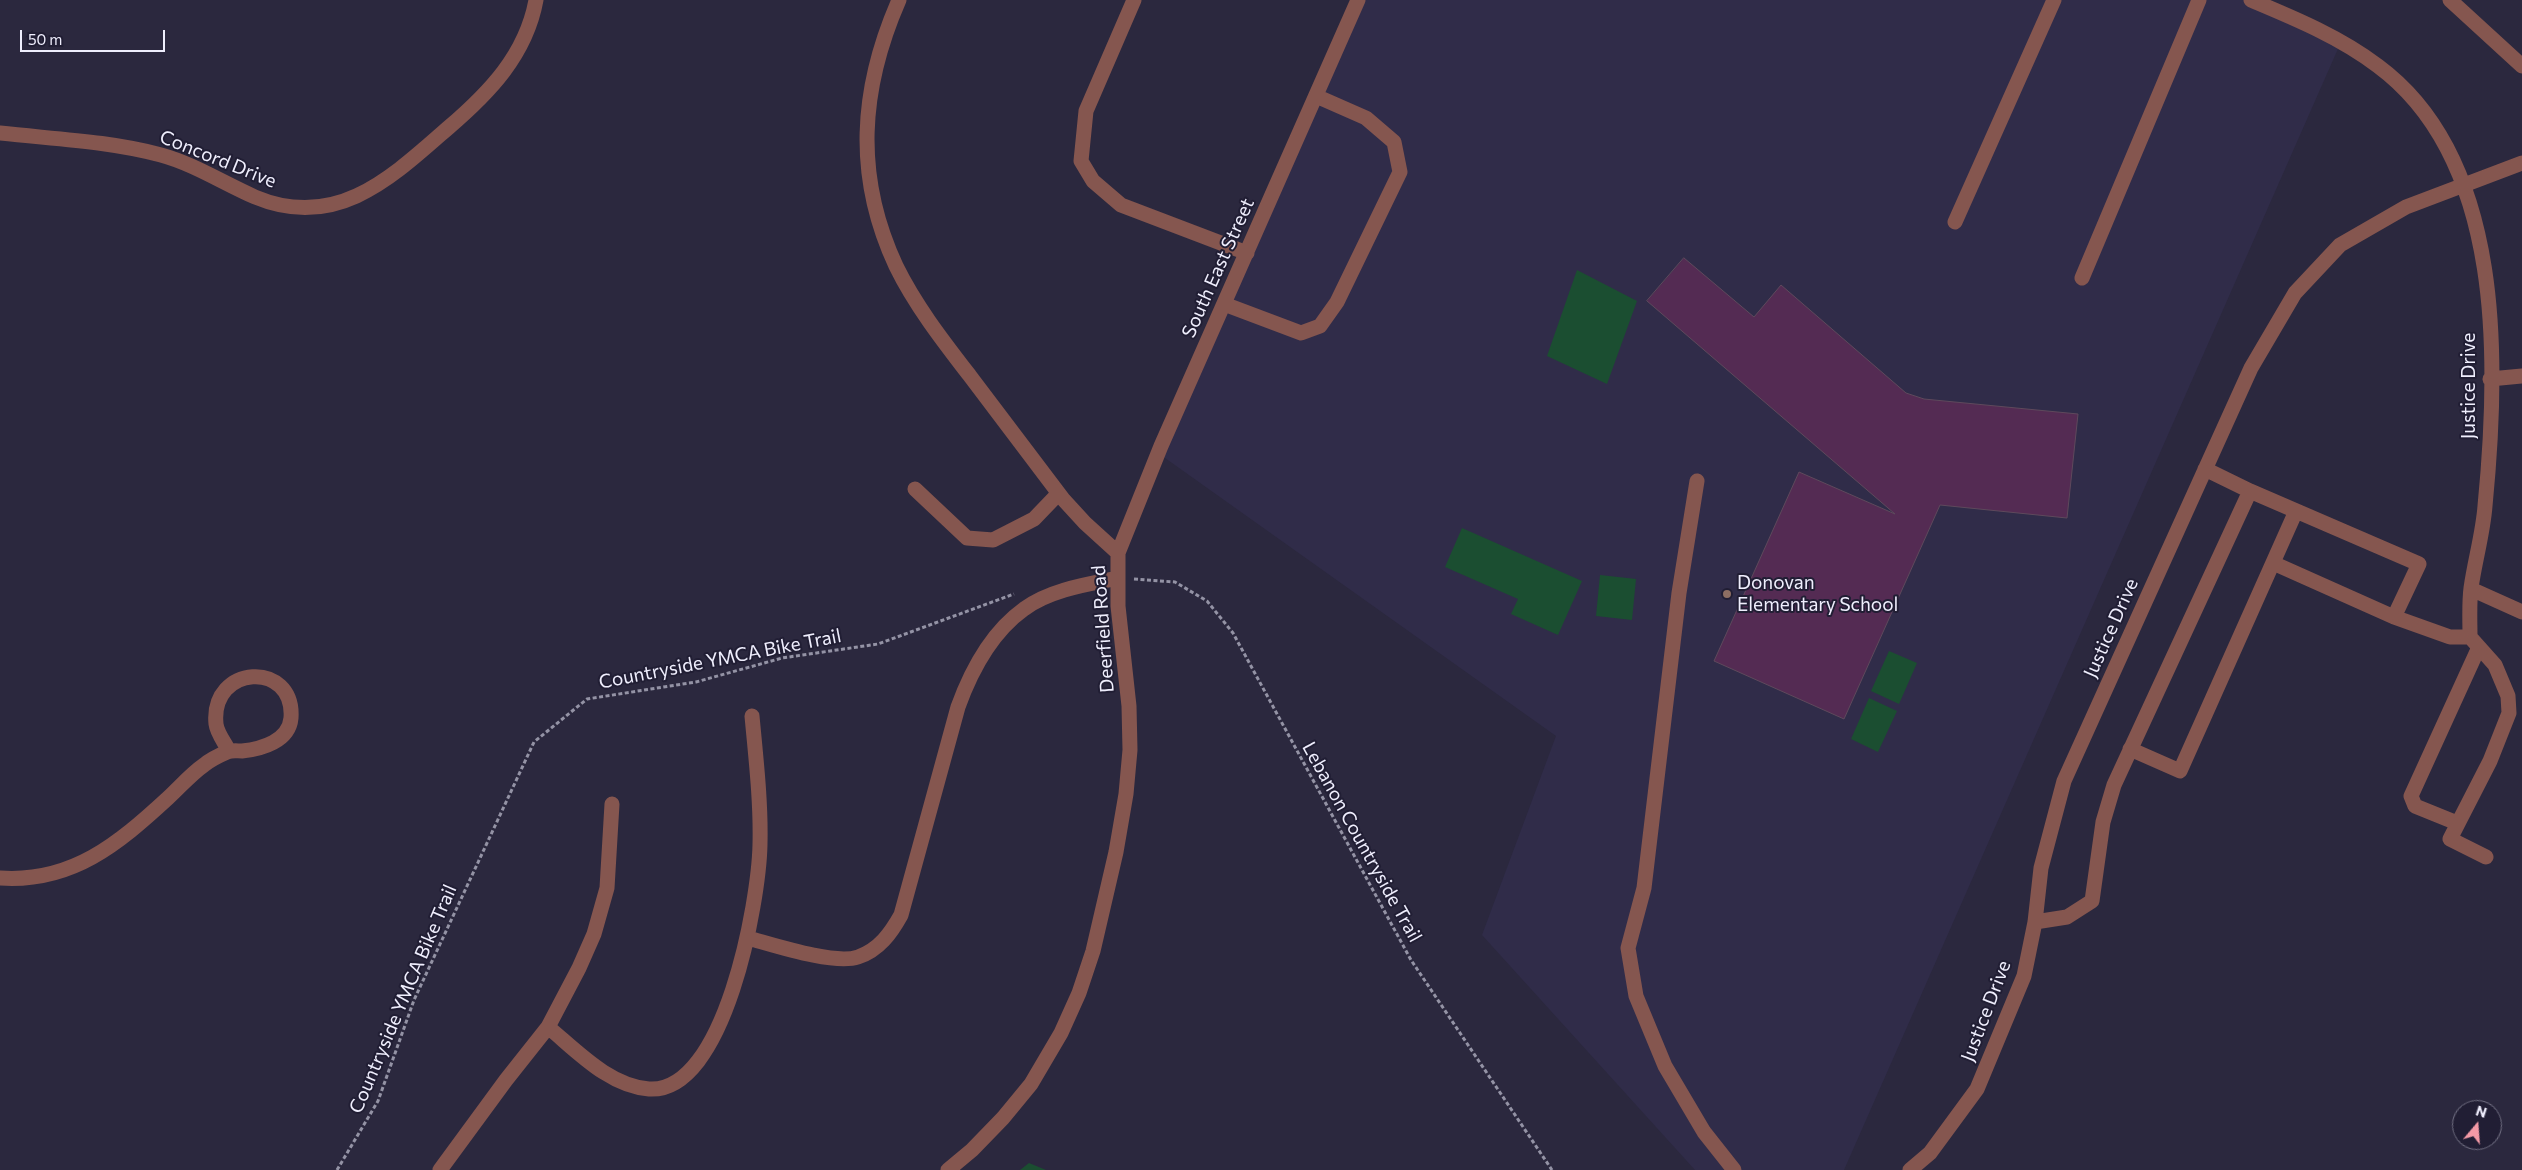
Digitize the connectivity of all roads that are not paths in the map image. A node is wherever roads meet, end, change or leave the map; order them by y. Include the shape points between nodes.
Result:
1 (536, 0) edge
2 (899, 0) edge
3 (1134, 0) edge
4 (1358, 0) edge
5 (2054, 0) edge
6 (2199, 0) edge
7 (2251, 0) edge
8 (2450, 0) edge
9 (2522, 66) edge
10 (1316, 96) junction
11 (0, 133) edge
12 (2522, 163) edge
13 (2465, 184) junction
14 (1955, 222) dead end
15 (1247, 253) junction
16 (2082, 278) dead end
17 (1224, 304) junction
18 (2522, 376) edge
19 (2490, 379) junction
20 (2205, 469) junction
21 (1697, 481) dead end
22 (915, 489) dead end
23 (2250, 490) junction
24 (1058, 494) junction
25 (2296, 511) junction
26 (1118, 554) junction
27 (2273, 564) junction
28 (1118, 578) junction
29 (2471, 589) junction
30 (2522, 612) edge
31 (2394, 616) junction
32 (2474, 642) junction
33 (752, 716) dead end
34 (2130, 749) junction
35 (228, 751) junction
36 (612, 804) dead end
37 (2457, 823) junction
38 (2486, 856) dead end
39 (0, 878) edge
40 (2035, 922) junction
41 (748, 938) junction
42 (548, 1027) junction
43 (440, 1170) edge
44 (948, 1170) edge
45 (1734, 1170) edge
46 (1910, 1170) edge

1 - 11 street, Concord Drive via 530,25 517,53 497,82 377,187 338,204 310,208 268,201 189,165 135,149
2 - 24 street, Deerfield Road via 885,31 873,72 866,129 872,200 880,228 896,267 918,304
3 - 15 street via 1086,111 1082,161 1093,181 1121,205
4 - 10 street, South East Street
5 - 14 street
6 - 16 street
7 - 13 street, Justice Drive via 2341,42 2401,85 2421,107 2443,140
8 - 9 street
10 - 15 street, South East Street
10 - 17 street via 1366,118 1394,142 1400,172 1338,302 1320,326 1301,333
12 - 13 street
13 - 19 street, Justice Drive via 2474,213 2487,289
13 - 20 street, Justice Drive via 2406,207 2340,244 2295,293 2250,368
15 - 17 street, South East Street
17 - 26 street, South East Street via 1161,446
18 - 19 street
19 - 29 street, Justice Drive via 2491,435 2485,507
20 - 23 street
20 - 40 street, Justice Drive via 2064,781 2041,868
21 - 45 street via 1678,593 1644,888 1628,948 1636,996 1666,1066 1704,1132
22 - 24 street via 968,538 993,540 1034,519
23 - 25 street
23 - 34 street
24 - 26 street, Deerfield Road
25 - 27 street
25 - 31 street via 2418,564
26 - 28 street, Deerfield Road
27 - 31 street
27 - 34 street via 2180,771
28 - 41 street via 1069,588 1025,608 1005,626 973,671 958,707 901,915 892,933 875,949 857,958 830,958
28 - 44 street, Deerfield Road via 1130,750 1116,852 1093,951 1062,1034 1031,1084 1003,1118
29 - 30 street
29 - 32 street, Justice Drive
31 - 32 street
32 - 37 street via 2495,665 2508,696 2509,713 2490,761
32 - 37 street via 2410,796 2415,806
33 - 41 street via 760,846
34 - 40 street via 2114,785 2103,822 2092,901 2067,917
35 - 35 street via 272,744 283,735 290,723 292,709 288,696 277,684 264,677 250,675 236,680 226,690 218,707 216,725
35 - 39 street via 204,764 130,833 82,864 26,878
36 - 42 street via 607,888 594,934
37 - 38 street via 2450,839
40 - 46 street, Justice Drive via 2024,976 1977,1089 1930,1153
41 - 42 street via 730,998 714,1035 695,1068 673,1085 650,1089 625,1084 604,1072
42 - 43 street

